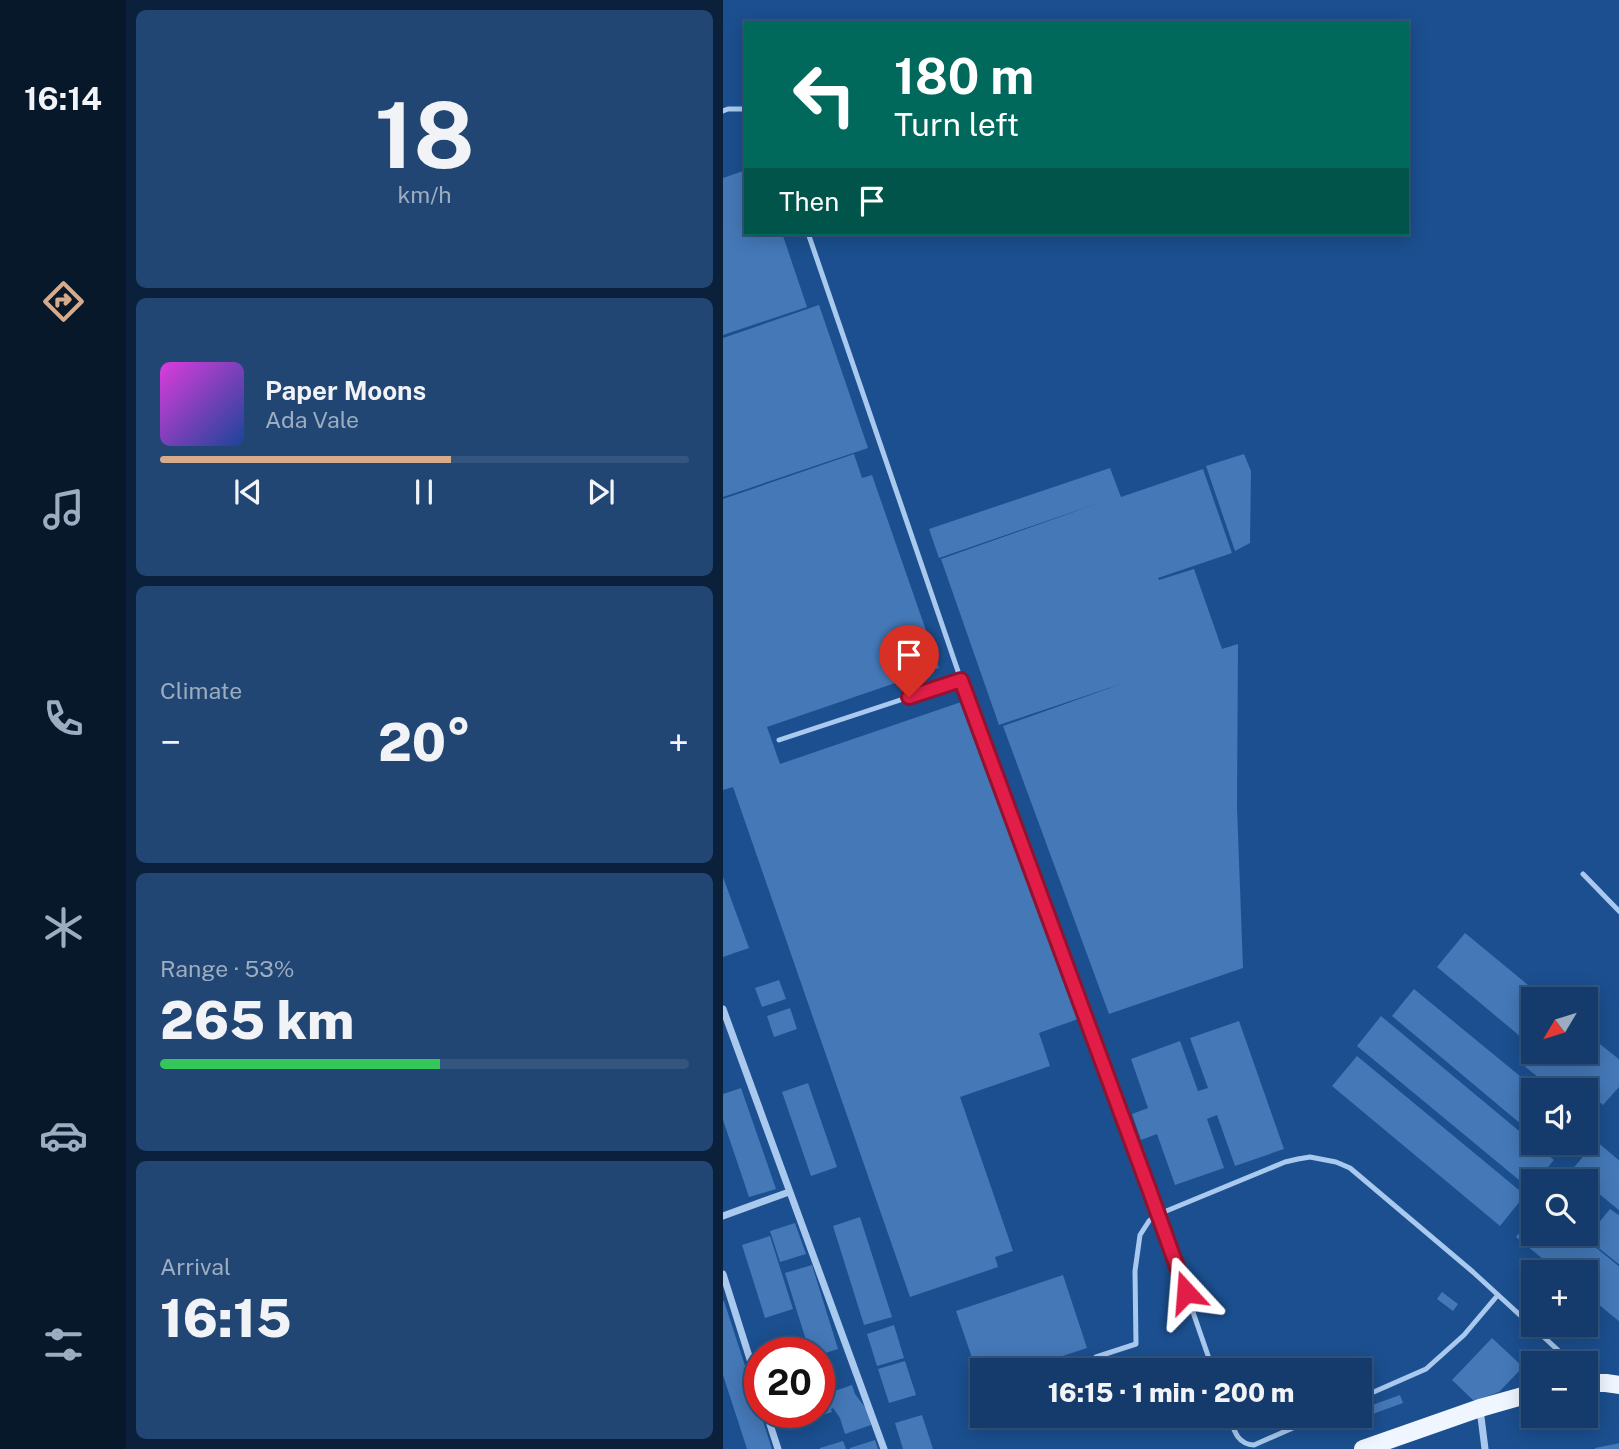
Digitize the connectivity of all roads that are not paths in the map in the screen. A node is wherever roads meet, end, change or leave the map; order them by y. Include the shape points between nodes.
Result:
1 (744, 109) edge
2 (723, 111) edge
3 (809, 235) edge
4 (961, 680) junction
5 (779, 740) dead end
6 (1583, 874) dead end
7 (1619, 912) edge
8 (723, 1009) edge
9 (789, 1192) junction
10 (1159, 1214) junction
11 (723, 1216) edge
12 (723, 1274) edge
13 (1497, 1296) junction
14 (744, 1340) edge
15 (1559, 1351) edge
16 (1096, 1357) dead end
17 (1209, 1358) edge
18 (1598, 1382) edge
19 (1619, 1385) edge
20 (1372, 1393) edge
21 (1521, 1396) edge
22 (1480, 1408) junction
23 (771, 1428) edge
24 (1233, 1428) edge
25 (1293, 1428) edge
26 (778, 1449) edge
27 (884, 1449) edge
28 (1363, 1449) edge
29 (1485, 1449) edge

1 - 2 lane
3 - 4 lane
4 - 5 lane
4 - 10 lane
6 - 7 lane
8 - 9 street
9 - 11 street
9 - 27 street
10 - 13 lane via 1285,1163 1310,1157 1336,1162 1350,1168
10 - 16 lane via 1140,1234 1135,1271 1136,1344
10 - 17 lane
12 - 14 street
13 - 15 lane
13 - 20 lane via 1464,1335 1426,1368
18 - 19 main road
21 - 22 main road
22 - 28 main road
22 - 29 street
23 - 26 street
24 - 25 lane via 1236,1436 1254,1445

